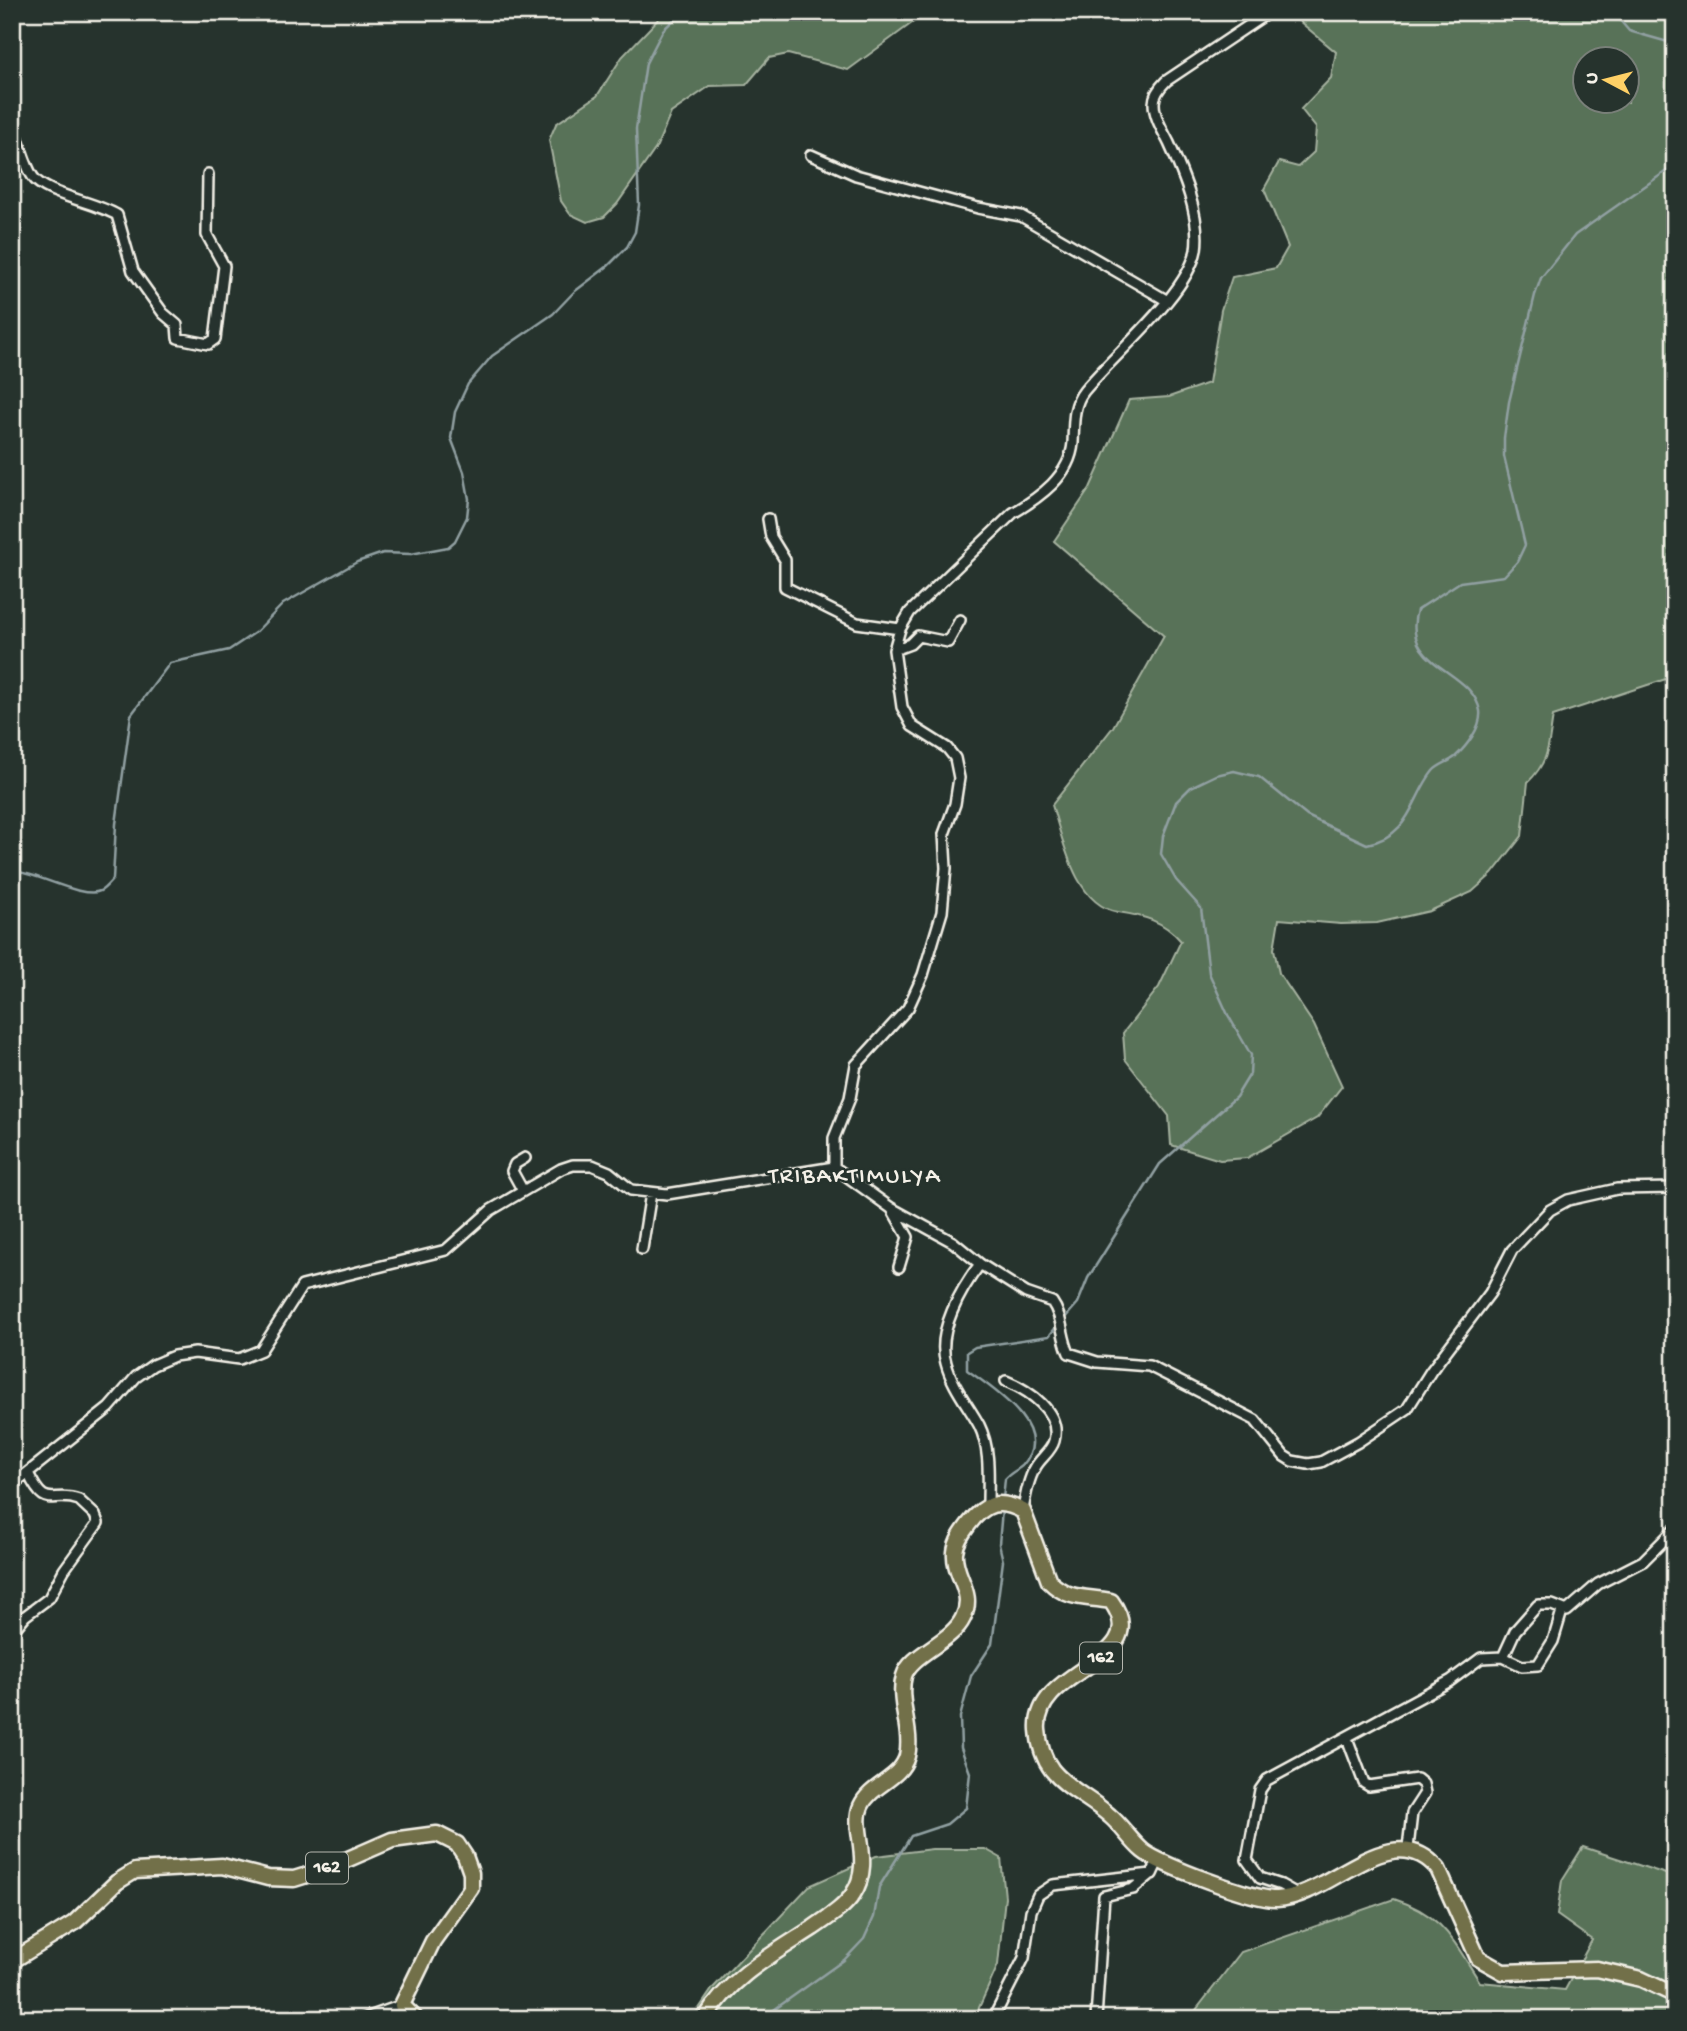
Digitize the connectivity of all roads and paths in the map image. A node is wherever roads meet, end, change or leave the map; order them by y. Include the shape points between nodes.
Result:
1 (1269, 12) edge
2 (12, 121) edge
3 (811, 155) dead end
4 (208, 174) dead end
5 (1166, 300) junction
6 (768, 519) dead end
7 (960, 620) dead end
8 (900, 629) junction
9 (894, 650) junction
10 (525, 1158) dead end
11 (834, 1167) junction
12 (1675, 1188) edge
13 (523, 1191) junction
14 (651, 1193) junction
15 (891, 1208) junction
16 (642, 1249) dead end
17 (979, 1264) junction
18 (899, 1267) dead end
19 (1006, 1381) dead end
20 (28, 1473) junction
21 (12, 1485) edge
22 (988, 1505) junction
23 (1023, 1511) junction
24 (1675, 1529) edge
25 (1563, 1611) junction
26 (12, 1632) edge
27 (1503, 1657) junction
28 (1347, 1738) junction
29 (1408, 1848) junction
30 (1159, 1859) junction
31 (1152, 1874) junction
32 (1297, 1894) junction
33 (12, 1962) edge
34 (1675, 1995) edge
35 (402, 2005) junction
36 (363, 2019) edge
37 (416, 2019) edge
38 (705, 2019) edge
39 (993, 2019) edge
40 (1096, 2019) edge

1 - 5 street via 1166,81 1155,96 1155,113 1187,188 1196,228 1192,262
2 - 4 street via 38,183 117,215 133,271 177,325 178,338 210,344 215,339 225,265 207,234
3 - 5 street via 856,175 1029,219
5 - 8 street via 1082,394 1074,418 1073,446 1061,475 1034,501 1013,513 910,612
6 - 8 street via 771,537 785,560 785,587 857,623
7 - 9 street via 946,643 918,636
8 - 9 street
9 - 11 street via 906,718 918,732 947,748 960,778 944,834 942,912 923,975 908,1008 856,1065 850,1098 834,1138
10 - 13 street via 512,1171
11 - 14 street via 691,1191
11 - 15 street
12 - 17 street via 1617,1189 1568,1200 1550,1210 1511,1250 1490,1293 1407,1409 1314,1464 1292,1461 1255,1420 1149,1366 1097,1362 1069,1353 1052,1302 1027,1293
13 - 14 street via 561,1169 584,1164 609,1172 631,1190
13 - 20 street via 491,1210 446,1250 302,1286 255,1354 239,1359 195,1353 153,1365 104,1412
14 - 16 street
15 - 17 street via 953,1242
15 - 18 street via 908,1237
17 - 22 street via 953,1312 943,1351 951,1377 980,1427 989,1462
19 - 23 street via 1035,1397 1049,1414 1055,1432 1052,1446 1035,1466
20 - 21 street
20 - 26 street via 40,1493 53,1500 79,1500 98,1524 49,1598
22 - 23 main road via 1005,1503
22 - 38 main road via 956,1545 956,1564 968,1590 963,1619 904,1674 907,1755 860,1809 863,1860 859,1884 825,1920 732,1983
23 - 30 main road, 162 via 1049,1581 1069,1596 1111,1601 1122,1623 1113,1648 1070,1676 1042,1704 1037,1723 1042,1752 1062,1781 1111,1816 1145,1853
24 - 25 street via 1643,1561 1598,1584
25 - 27 street via 1538,1605 1515,1631
25 - 27 street via 1553,1641 1538,1665 1522,1665
27 - 28 street via 1471,1662 1450,1681
28 - 29 street via 1366,1785 1416,1779 1423,1784 1425,1793 1412,1813
28 - 32 street via 1268,1780 1260,1790 1247,1860 1260,1878
29 - 32 main road, 162 via 1359,1861
29 - 34 main road via 1428,1856 1438,1869 1478,1958 1490,1967 1503,1972 1609,1971
30 - 31 street
30 - 32 main road, 162 via 1256,1897
31 - 39 street via 1053,1885 1038,1895 1024,1958
31 - 40 street via 1133,1889 1104,1896
33 - 35 main road, 162 via 74,1923 135,1871 222,1866 268,1878 294,1879 392,1840 437,1834 457,1844 465,1856 471,1888 433,1941
35 - 36 street
35 - 37 main road

